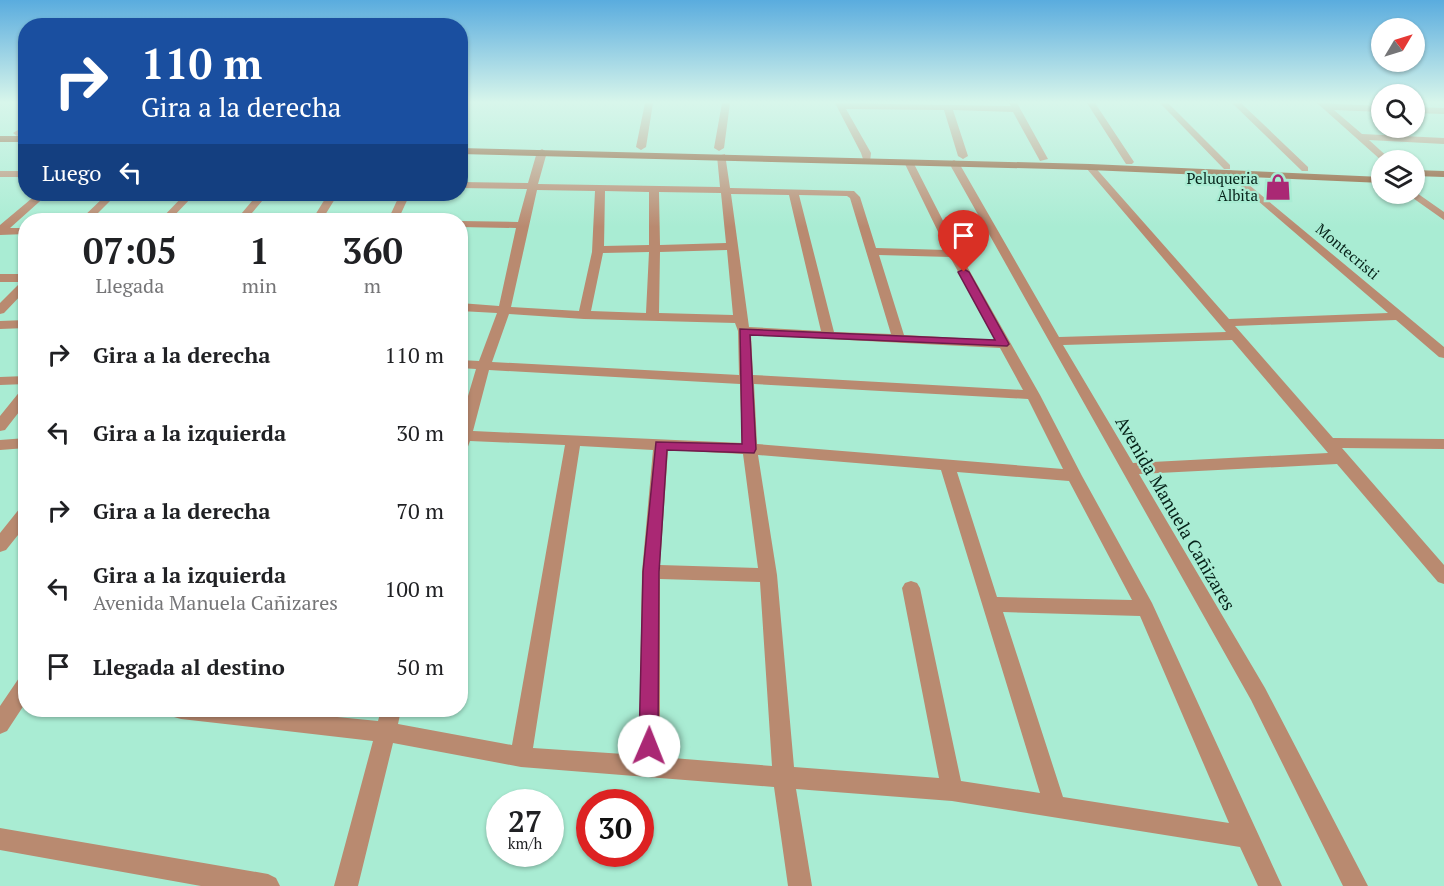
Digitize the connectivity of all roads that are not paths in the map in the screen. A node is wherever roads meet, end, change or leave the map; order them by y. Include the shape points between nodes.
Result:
1 (521, 144) edge
2 (722, 144) edge
3 (860, 144) edge
4 (947, 144) edge
5 (1035, 144) edge
6 (1118, 144) edge
7 (1204, 144) edge
8 (1279, 144) edge
9 (640, 147) joint
10 (468, 151) edge
11 (543, 152) junction
12 (721, 152) junction
13 (866, 157) junction
14 (947, 159) junction
15 (1043, 159) junction
16 (909, 162) junction
17 (1129, 162) junction
18 (1090, 167) junction
19 (1305, 169) junction
20 (1229, 170) junction
21 (1371, 172) edge
22 (1425, 173) edge
23 (0, 174) edge
24 (18, 174) edge
25 (1444, 174) edge
26 (18, 175) edge
27 (1371, 179) edge
28 (1425, 182) edge
29 (1444, 183) edge
30 (468, 185) edge
31 (0, 186) edge
32 (531, 186) junction
33 (600, 188) junction
34 (654, 188) junction
35 (726, 189) junction
36 (793, 192) junction
37 (35, 201) edge
38 (105, 201) edge
39 (183, 201) edge
40 (257, 201) edge
41 (1425, 202) edge
42 (21, 213) edge
43 (92, 213) edge
44 (171, 213) edge
45 (247, 213) edge
46 (18, 216) edge
47 (1444, 217) edge
48 (468, 224) edge
49 (522, 225) junction
50 (0, 231) edge
51 (18, 231) edge
52 (655, 246) junction
53 (732, 246) junction
54 (599, 250) junction
55 (871, 251) junction
56 (954, 254) junction
57 (0, 278) edge
58 (18, 278) edge
59 (18, 292) edge
60 (468, 308) edge
61 (0, 310) edge
62 (504, 311) junction
63 (584, 315) junction
64 (1401, 316) junction
65 (652, 317) junction
66 (1225, 323) junction
67 (18, 324) edge
68 (0, 325) edge
69 (742, 325) junction
70 (828, 334) junction
71 (1236, 336) junction
72 (899, 339) junction
73 (1054, 341) junction
74 (1003, 344) junction
75 (1444, 354) edge
76 (468, 364) edge
77 (484, 365) junction
78 (745, 378) junction
79 (18, 380) edge
80 (0, 381) edge
81 (1033, 395) junction
82 (18, 403) edge
83 (468, 418) edge
84 (0, 426) edge
85 (468, 435) edge
86 (573, 441) junction
87 (1328, 443) junction
88 (18, 444) edge
89 (1444, 444) edge
90 (0, 445) edge
91 (661, 445) junction
92 (750, 449) junction
93 (1341, 458) junction
94 (947, 466) junction
95 (1128, 469) junction
96 (1074, 476) junction
97 (18, 522) edge
98 (0, 545) edge
99 (651, 572) junction
100 (768, 575) junction
101 (1444, 577) edge
102 (911, 588) dead end
103 (991, 604) junction
104 (1146, 608) junction
105 (18, 696) edge
106 (275, 717) edge
107 (389, 717) edge
108 (0, 724) edge
109 (385, 732) junction
110 (521, 757) junction
111 (648, 767) junction
112 (784, 778) junction
113 (952, 790) junction
114 (1055, 806) junction
115 (1247, 837) junction
116 (0, 839) edge
117 (268, 886) edge
118 (346, 886) edge
119 (800, 886) edge
120 (1270, 886) edge
121 (1356, 886) edge

1 - 9 main road
2 - 12 street
3 - 13 street
4 - 14 street, Avenida Manuela Cañizares
5 - 15 street
6 - 17 street
7 - 20 street, Montecristi
8 - 19 street
9 - 12 main road
10 - 11 main road
11 - 12 main road
11 - 32 street
12 - 13 main road
12 - 35 street
13 - 14 main road
13 - 16 main road
14 - 15 main road
14 - 16 main road
14 - 18 main road
14 - 73 street, Avenida Manuela Cañizares
15 - 17 main road
16 - 56 street
17 - 20 main road
18 - 20 main road
18 - 66 street
19 - 20 main road
19 - 21 main road
20 - 27 main road
20 - 64 street, Montecristi
22 - 25 main road
23 - 24 street
26 - 31 street
28 - 29 main road
30 - 32 street
32 - 33 street
32 - 49 street
33 - 34 street
33 - 54 street
34 - 35 street
34 - 52 street
35 - 36 street
35 - 53 street
36 - 55 street via 850,193 855,197
36 - 70 street
37 - 42 street
38 - 43 street
39 - 44 street
40 - 45 street
41 - 47 street
46 - 50 street
48 - 49 street
49 - 62 street
50 - 51 street
52 - 53 street
52 - 54 street
52 - 65 street
53 - 69 street
54 - 63 street
55 - 56 street
55 - 72 street
56 - 74 street
57 - 58 street
59 - 61 street
60 - 62 street
62 - 63 street
62 - 77 street
63 - 65 street
64 - 66 street
64 - 75 street, Montecristi
65 - 69 street
66 - 71 street
67 - 68 street
69 - 70 street
69 - 78 street
70 - 72 street
71 - 73 street
71 - 87 street
72 - 74 street
73 - 95 street, Avenida Manuela Cañizares
74 - 81 street
76 - 77 street
77 - 78 street
77 - 83 street
78 - 81 street
78 - 92 street
79 - 80 street
81 - 96 street
82 - 84 street
85 - 86 street
86 - 91 street
86 - 110 street
87 - 89 street
87 - 93 street
88 - 90 street
91 - 92 street
91 - 99 street
92 - 94 street
92 - 100 street
93 - 95 street
93 - 101 street
94 - 96 street
94 - 103 street
95 - 121 street, Avenida Manuela Cañizares via 1258,694
96 - 104 street
97 - 98 street
99 - 100 street
99 - 111 street
100 - 112 street
102 - 113 street
103 - 104 street
103 - 114 street
104 - 115 street
105 - 108 street
106 - 109 street
107 - 109 street
109 - 110 street
109 - 118 street
110 - 111 street
111 - 112 street
112 - 113 street
112 - 119 street
113 - 114 street
114 - 115 street
115 - 120 street
116 - 117 street

